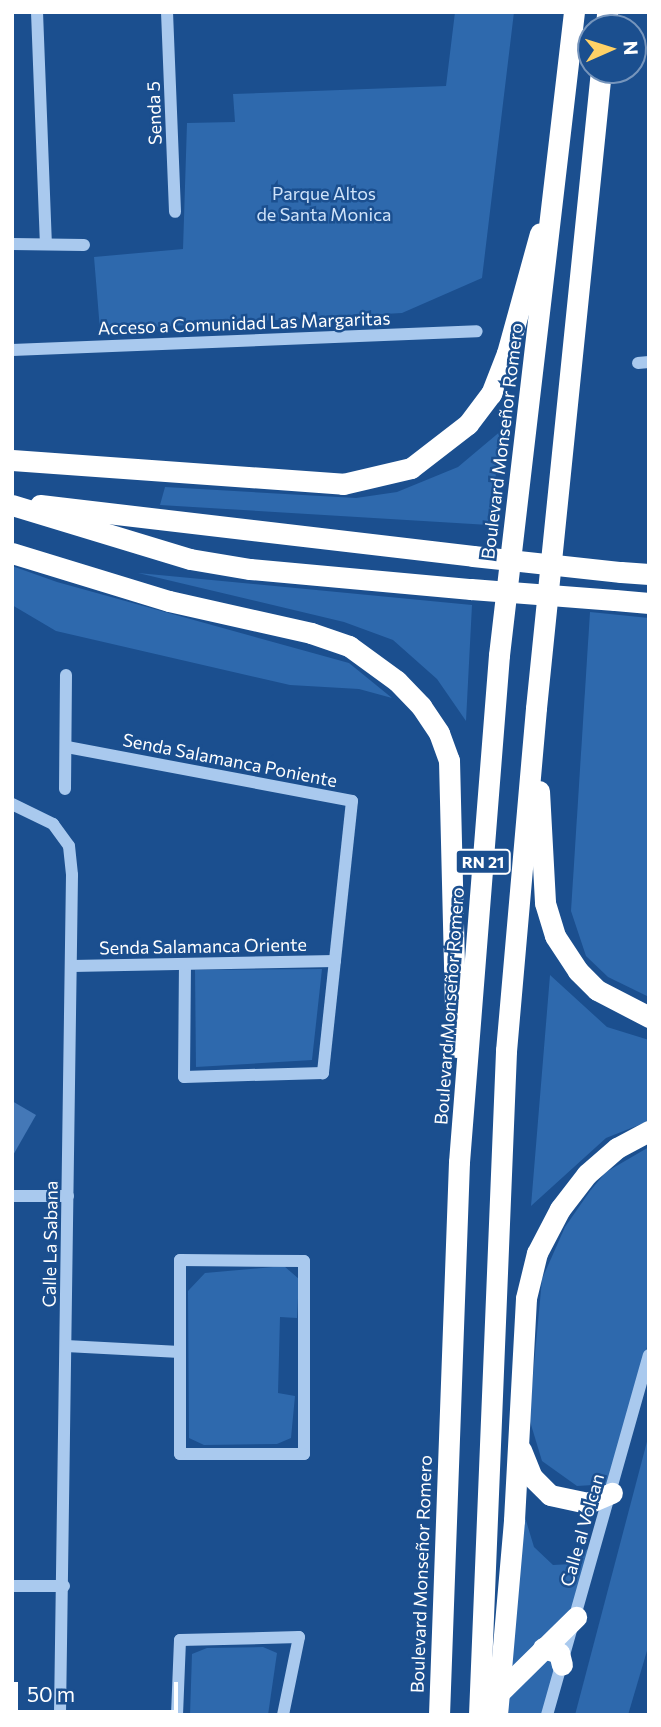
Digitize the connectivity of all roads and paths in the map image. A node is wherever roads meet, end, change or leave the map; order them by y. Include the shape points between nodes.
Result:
1 (37, 12) edge
2 (167, 12) edge
3 (575, 12) edge
4 (600, 84) edge
5 (559, 160) junction
6 (175, 212) dead end
7 (12, 244) edge
8 (46, 244) junction
9 (85, 245) dead end
10 (477, 331) dead end
11 (12, 350) edge
12 (12, 460) edge
13 (12, 503) edge
14 (12, 553) edge
15 (649, 574) edge
16 (649, 603) edge
17 (66, 675) dead end
18 (536, 708) junction
19 (67, 747) junction
20 (65, 789) dead end
21 (12, 804) edge
22 (335, 961) junction
23 (186, 964) junction
24 (72, 966) junction
25 (649, 1017) edge
26 (649, 1131) edge
27 (460, 1162) junction
28 (12, 1196) edge
29 (68, 1196) junction
30 (66, 1346) junction
31 (180, 1352) junction
32 (649, 1355) edge
33 (519, 1444) junction
34 (612, 1493) junction
35 (12, 1586) edge
36 (64, 1586) junction
37 (576, 1617) junction
38 (544, 1648) junction
39 (562, 1665) junction
40 (500, 1692) junction
41 (60, 1715) edge
42 (177, 1715) edge
43 (283, 1715) edge
44 (439, 1715) edge
45 (479, 1715) edge
46 (497, 1715) edge
47 (547, 1715) edge

1 - 8 street
2 - 6 street, Senda 5
3 - 5 highway, Boulevard Monseñor Romero / RN 21
4 - 18 highway, RN 21
5 - 12 highway via 496,384 468,424 411,468 343,484
5 - 27 highway, Boulevard Monseñor Romero / RN 21 via 499,655
7 - 8 street
8 - 9 street
10 - 11 street, Acceso a Comunidad Las Margaritas
13 - 15 highway, bridge
13 - 16 highway, bridge via 190,559 250,569
14 - 27 highway via 169,601 349,646 397,681 421,706 439,733 449,760
17 - 19 street
18 - 25 highway via 545,903 555,936 597,990
18 - 45 highway, RN 21 via 506,1051
19 - 20 street
19 - 22 street, Senda Salamanca Poniente via 352,801
21 - 24 street, Calle La Sabana via 53,824 69,846
22 - 23 street, Senda Salamanca Oriente
22 - 23 street via 323,1073 184,1077
23 - 24 street, Senda Salamanca Oriente
24 - 29 street, Calle La Sabana
26 - 33 highway via 617,1148 587,1174 560,1209 537,1253 526,1298
27 - 44 highway, Boulevard Monseñor Romero / RN 21
28 - 29 street
29 - 30 street, Calle La Sabana
30 - 31 street
30 - 36 street, Calle La Sabana
31 - 31 street via 180,1260 304,1261 304,1454 180,1454
32 - 34 street, Calle al Volcan
33 - 34 highway via 532,1477 550,1495 588,1503
33 - 40 highway
34 - 37 street, Calle al Volcan
35 - 36 street
36 - 41 street, Calle La Sabana
37 - 38 highway
37 - 39 street, Calle al Volcan
38 - 39 highway via 559,1653
38 - 40 highway
39 - 47 street, Calle al Volcan
40 - 46 highway
42 - 43 street via 180,1640 299,1637

